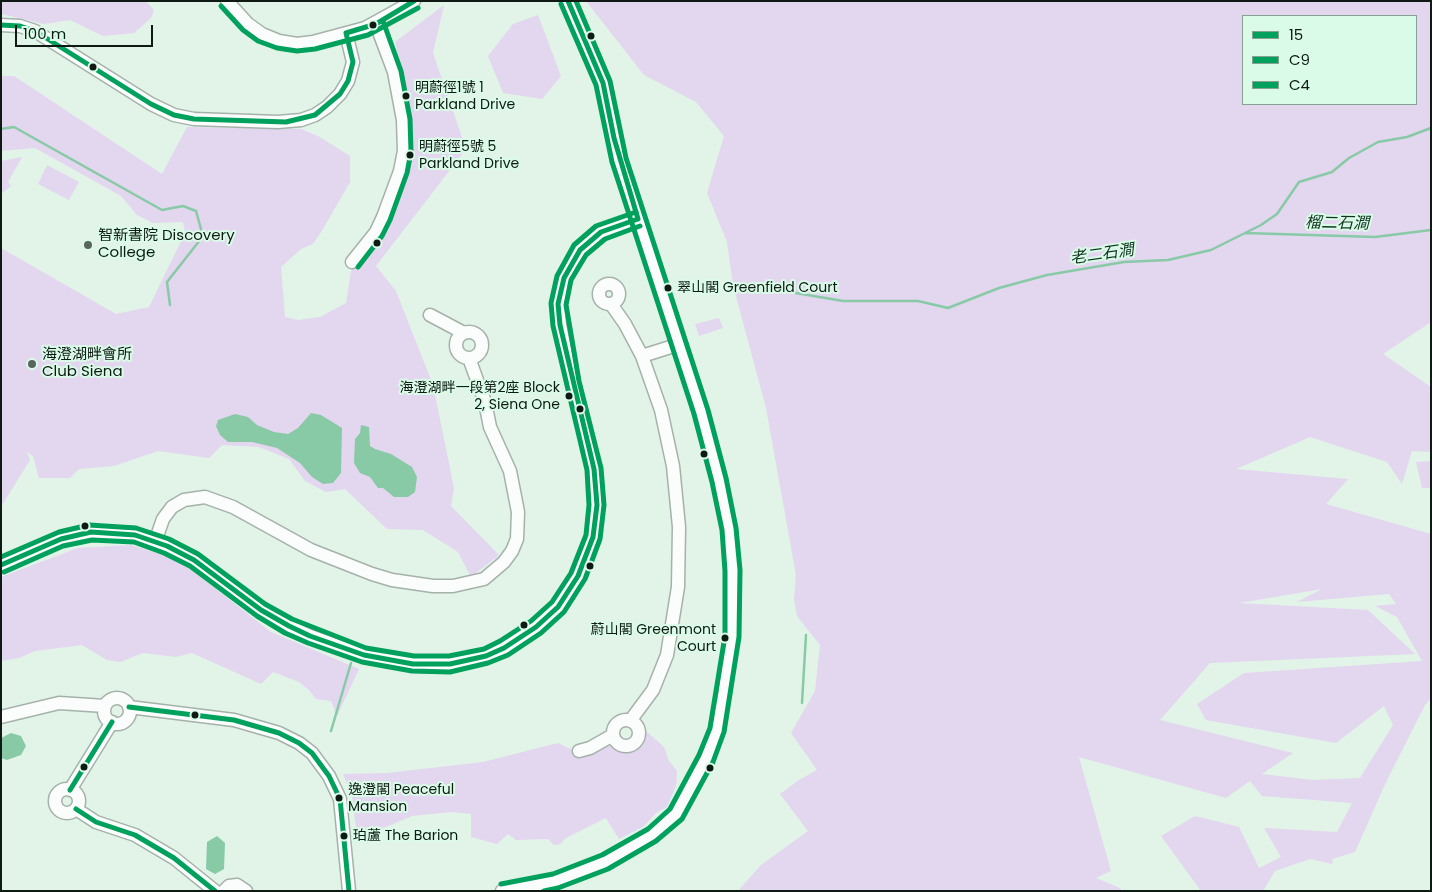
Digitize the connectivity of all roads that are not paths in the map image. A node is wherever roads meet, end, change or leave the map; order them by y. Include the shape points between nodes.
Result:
1 (227, 1) edge
2 (414, 1) edge
3 (568, 1) edge
4 (376, 24) junction
5 (1, 25) edge
6 (346, 34) junction
7 (638, 219) junction
8 (352, 262) dead end
9 (611, 304) dead end
10 (430, 315) dead end
11 (464, 333) junction
12 (680, 344) junction
13 (642, 356) junction
14 (469, 358) junction
15 (155, 542) junction
16 (1, 565) edge
17 (105, 706) junction
18 (129, 707) junction
19 (1, 717) edge
20 (630, 721) junction
21 (112, 722) junction
22 (613, 735) junction
23 (579, 751) dead end
24 (70, 790) junction
25 (76, 809) junction
26 (215, 891) edge
27 (224, 891) edge
28 (246, 891) edge
29 (349, 891) edge
30 (502, 891) edge

1 - 6 street via 254,30 280,41 305,44
2 - 4 street
3 - 7 street via 603,83 614,138
4 - 6 street
4 - 8 street via 394,72 403,120 404,151 400,171 376,232
5 - 6 street via 35,31 174,115 194,119 278,122 314,115 340,94 348,81 353,62
7 - 12 street
7 - 15 street via 601,232 580,250 564,278 558,304 560,325 594,469 597,506 587,557 570,591 548,617 518,639 486,656 450,664 413,664 364,655 289,626 261,610 194,560
9 - 13 street
10 - 11 street
11 - 14 street via 456,345 461,356
11 - 14 street via 472,332 482,341 480,353
12 - 13 street
12 - 30 street via 720,484 729,529 733,571 732,637 717,730 685,799 663,827 634,846 580,872
13 - 20 street via 661,410 673,466 679,564 667,655 653,690
14 - 15 street via 490,427 510,471 518,512 517,539 512,551 500,567 484,579 454,586 392,580 311,550 233,507 205,497 190,498 172,507 163,519
15 - 16 street via 135,535 91,532 61,539
17 - 18 street via 118,698 126,701
17 - 19 street via 59,703
17 - 21 street via 106,717
18 - 21 street via 124,721
18 - 29 street via 234,720 279,733 312,753 329,776 340,799
20 - 22 street via 618,723
20 - 22 street via 638,734 633,744 621,744
21 - 24 street
22 - 23 street
24 - 25 street via 78,798
24 - 25 street via 59,793 56,803 59,810 66,813
25 - 26 street via 96,822 135,835 174,858
27 - 28 street via 233,885

